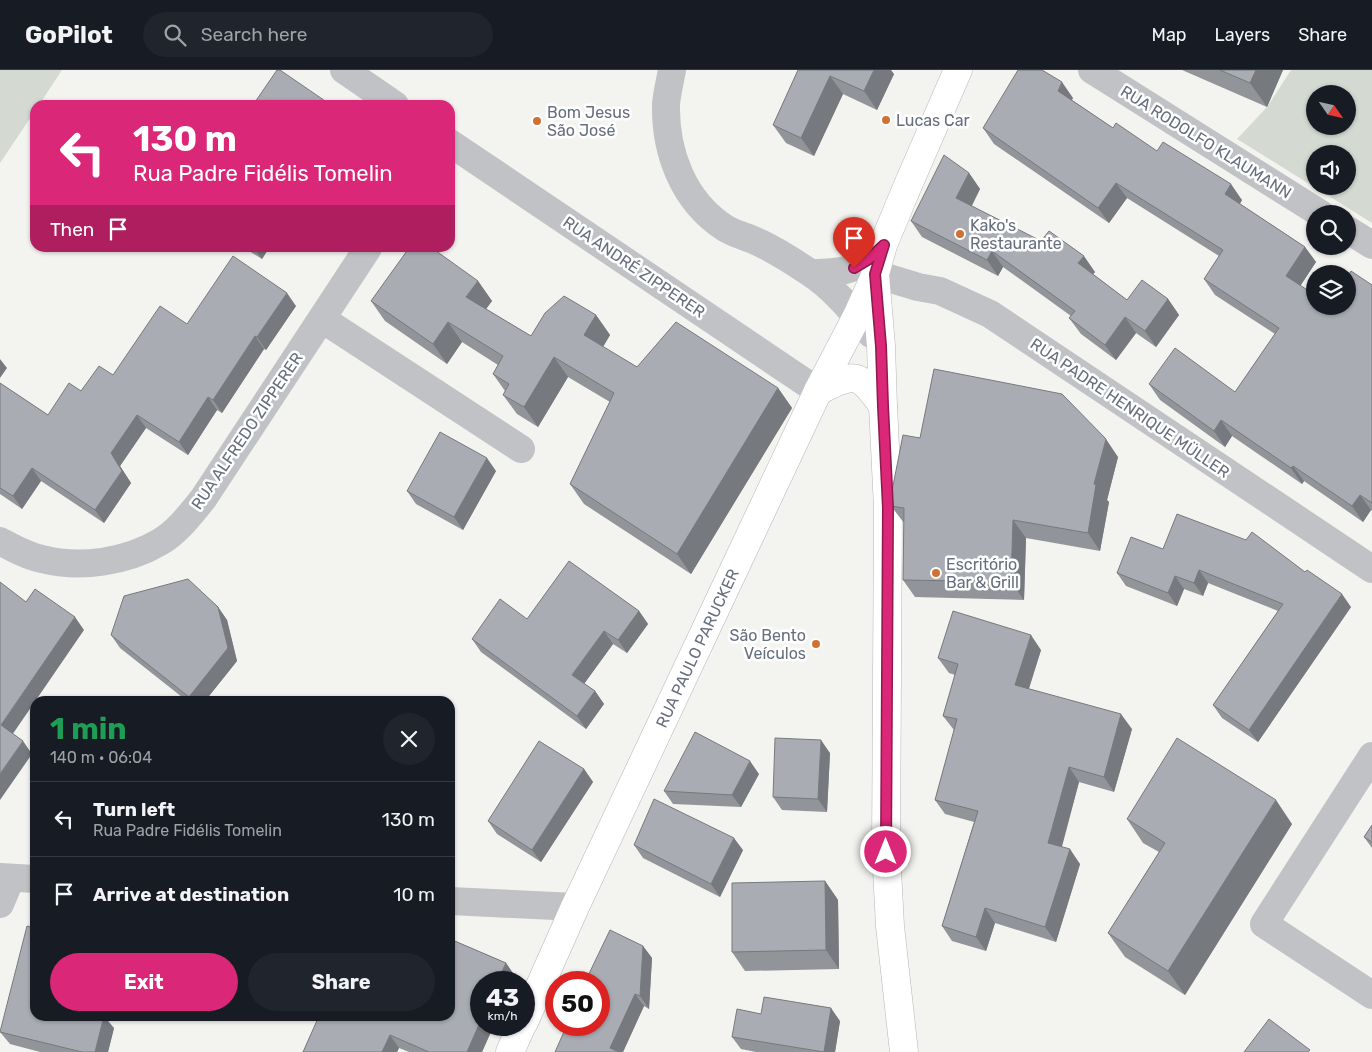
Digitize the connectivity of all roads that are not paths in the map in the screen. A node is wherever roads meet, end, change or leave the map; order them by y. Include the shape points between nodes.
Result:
1 (344, 70) edge
2 (672, 70) edge
3 (958, 70) edge
4 (1092, 70) edge
5 (388, 100) edge
6 (455, 146) edge
7 (1307, 205) edge
8 (1356, 235) edge
9 (884, 245) junction
10 (1372, 246) edge
11 (365, 252) edge
12 (811, 273) junction
13 (875, 274) junction
14 (856, 316) junction
15 (322, 319) junction
16 (881, 346) junction
17 (818, 391) junction
18 (883, 406) junction
19 (521, 449) dead end
20 (0, 541) edge
21 (1372, 569) edge
22 (1372, 756) edge
23 (15, 878) edge
24 (455, 901) edge
25 (0, 904) edge
26 (575, 908) junction
27 (1372, 995) edge
28 (535, 997) edge
29 (517, 1036) edge
30 (510, 1052) edge
31 (904, 1052) edge

1 - 5 street
2 - 12 street via 666,102 668,139 676,170 691,195 706,213 727,229 761,243
3 - 9 main road
4 - 7 street, RUA RODOLFO KLAUMANN
6 - 17 street, RUA ANDRÉ ZIPPERER
8 - 10 street
9 - 12 street via 854,268 837,273
9 - 13 main road
11 - 15 street, RUA ALFREDO ZIPPERER
12 - 14 street
13 - 14 main road, RUA PAULO PARUCKER
13 - 16 main road
13 - 21 street, RUA PADRE HENRIQUE MÜLLER via 940,291 990,314
14 - 16 street
14 - 17 main road, RUA PAULO PARUCKER
15 - 19 street
15 - 20 street, RUA ALFREDO ZIPPERER via 204,499 160,542 107,561 72,564 41,559
16 - 18 main road
17 - 18 main road via 838,380 853,377 868,385
17 - 26 main road, RUA PAULO PARUCKER
18 - 31 main road via 888,508 886,852 890,926
22 - 27 street via 1264,924
23 - 25 street
24 - 26 street
26 - 28 main road, RUA PAULO PARUCKER
29 - 30 main road, RUA PAULO PARUCKER

